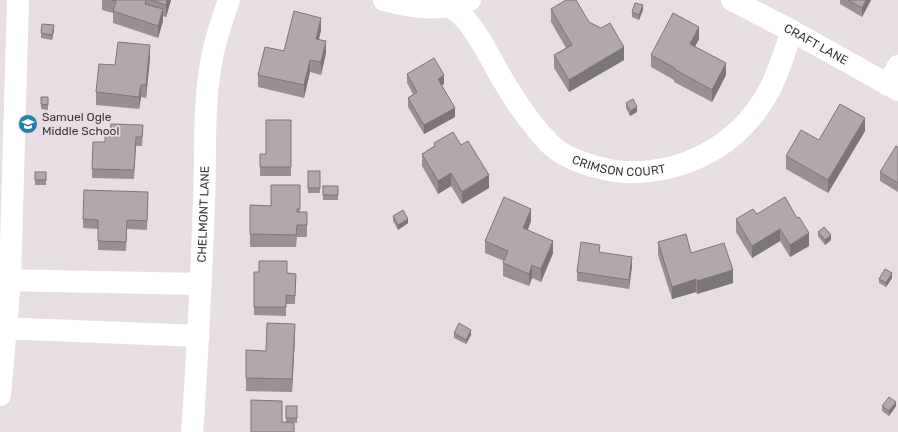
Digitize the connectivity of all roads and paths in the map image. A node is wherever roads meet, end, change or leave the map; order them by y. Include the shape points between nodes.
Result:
1 (18, 0) edge
2 (229, 0) edge
3 (384, 0) edge
4 (732, 0) edge
5 (460, 3) edge
6 (792, 31) junction
7 (895, 80) edge
8 (5, 280) edge
9 (201, 284) junction
10 (3, 328) edge
11 (199, 336) junction
12 (0, 395) edge
13 (192, 432) edge

1 - 8 street
2 - 9 street, CHELMONT LANE via 216,38 206,101
3 - 5 street via 432,8
4 - 6 street, CRAFT LANE
5 - 6 street, CRIMSON COURT via 464,18 537,130 553,146 569,156 609,171 666,169 716,150 750,118 766,96
6 - 7 street, CRAFT LANE
8 - 9 street
8 - 10 street
9 - 11 street, CHELMONT LANE
10 - 11 street
10 - 12 street
11 - 13 street, CHELMONT LANE

